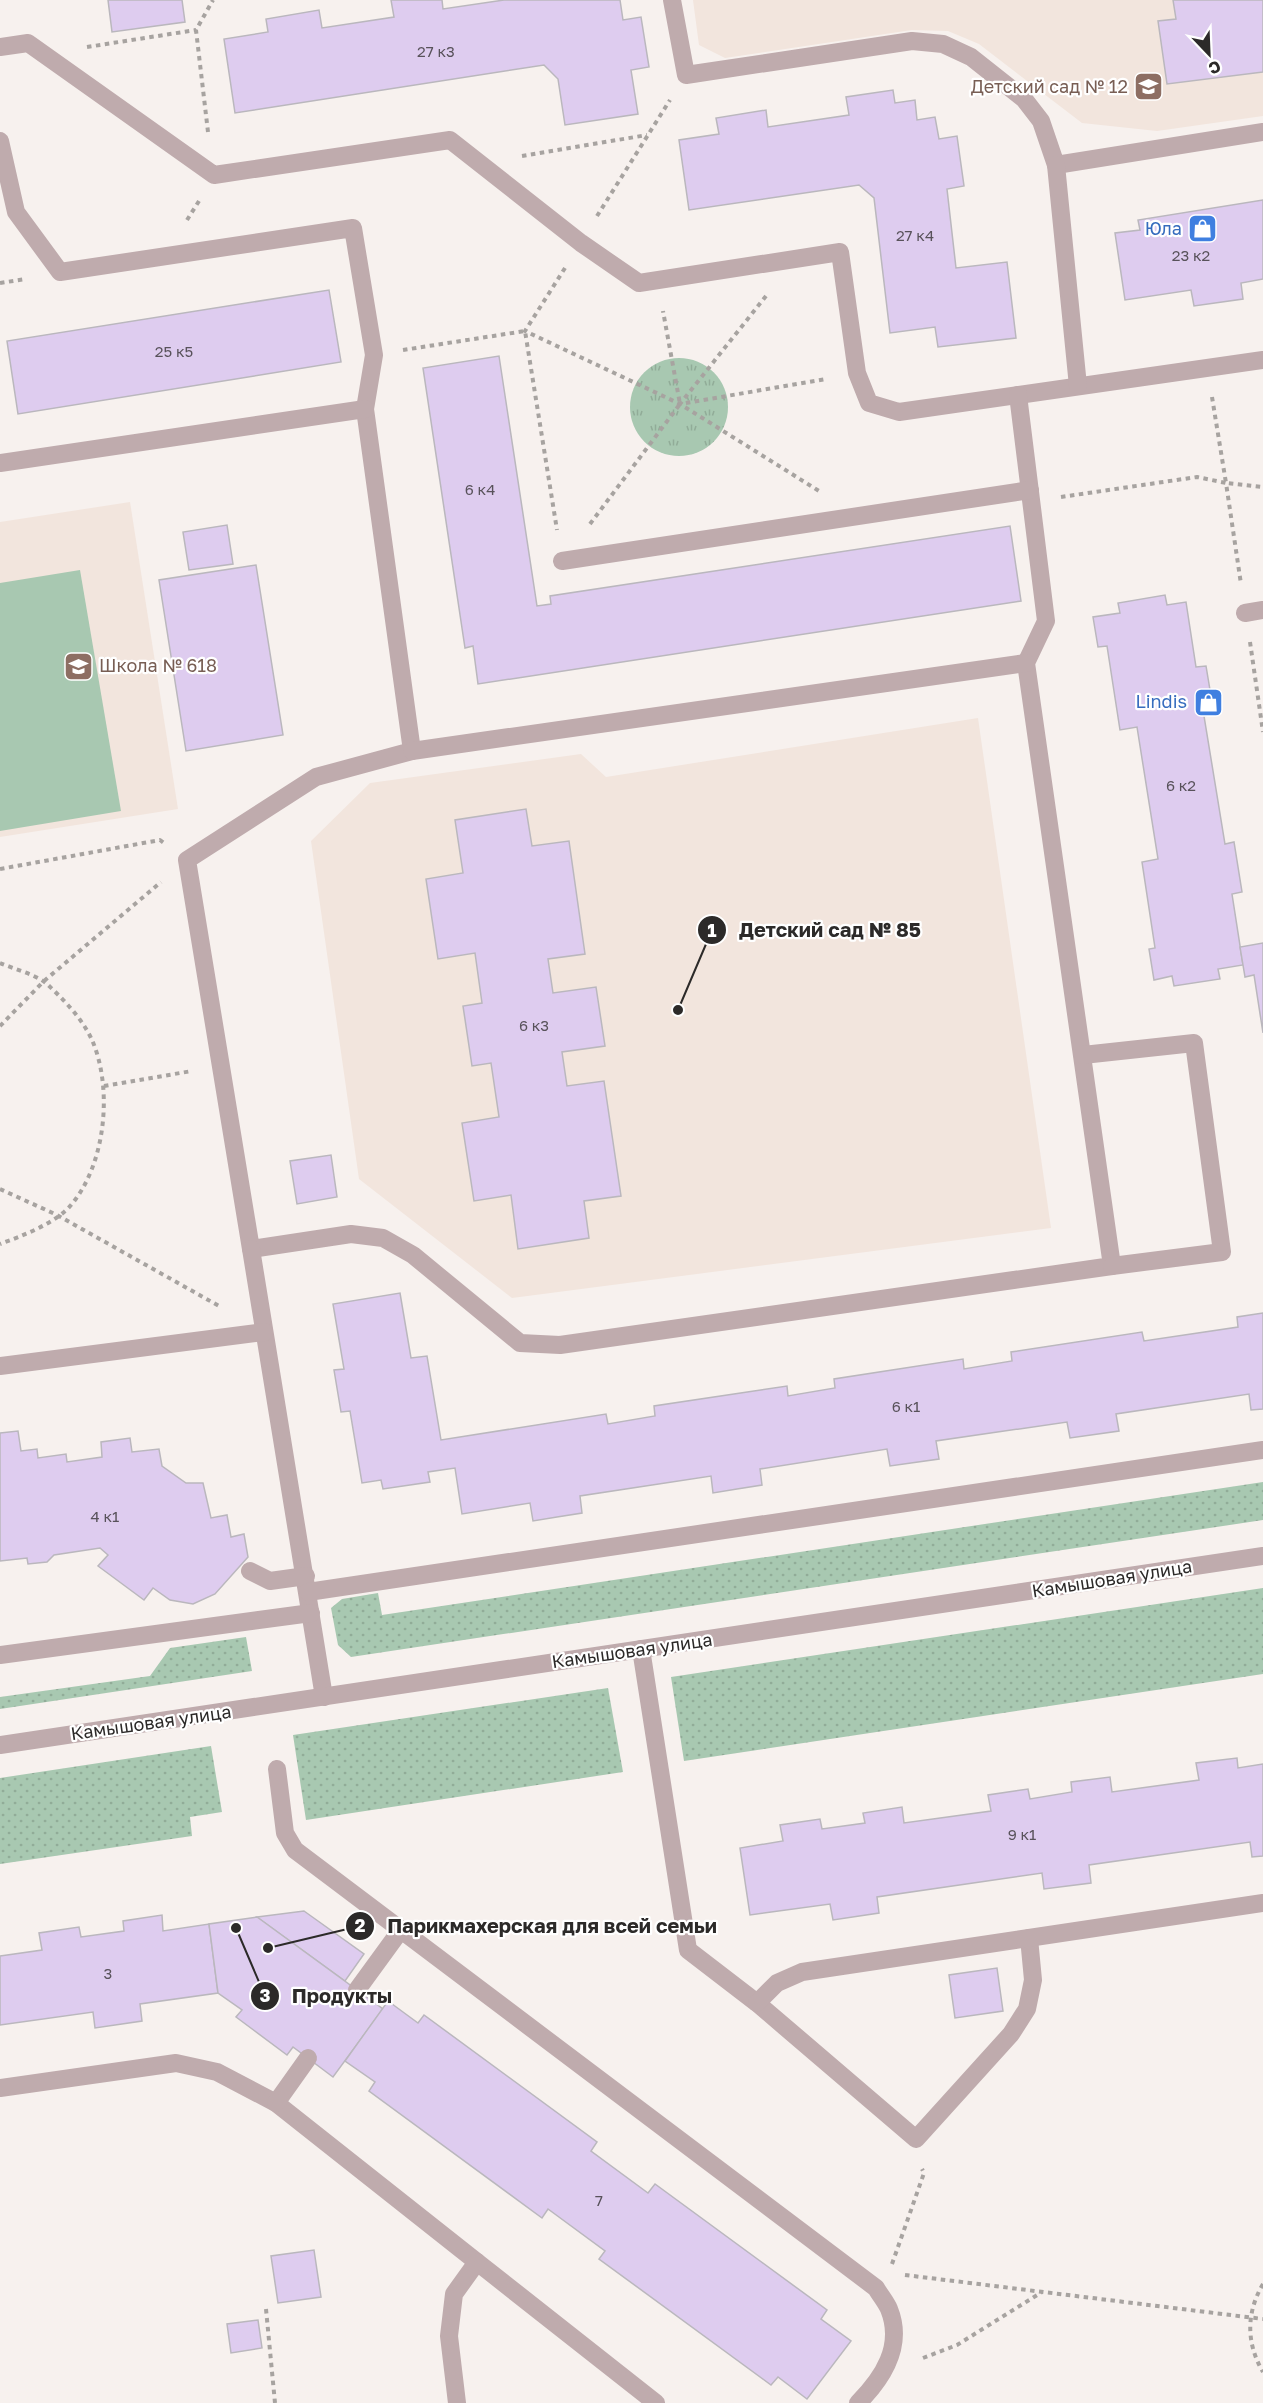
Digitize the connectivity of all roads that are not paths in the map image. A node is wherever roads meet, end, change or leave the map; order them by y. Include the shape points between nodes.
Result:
1 (672, 0) edge
2 (0, 47) edge
3 (1263, 132) edge
4 (0, 141) edge
5 (1056, 165) junction
6 (1263, 360) edge
7 (1078, 386) junction
8 (1018, 395) junction
9 (365, 409) junction
10 (0, 463) edge
11 (1030, 496) junction
12 (562, 561) road end
13 (1026, 663) junction
14 (412, 751) junction
15 (1083, 1055) junction
16 (251, 1249) junction
17 (1112, 1266) junction
18 (264, 1332) junction
19 (0, 1366) edge
20 (1263, 1450) edge
21 (1263, 1556) edge
22 (250, 1571) dead end
23 (307, 1584) junction
24 (311, 1612) junction
25 (641, 1649) junction
26 (0, 1655) edge
27 (324, 1697) junction
28 (0, 1745) edge
29 (277, 1769) dead end
30 (1263, 1903) edge
31 (400, 1931) junction
32 (1029, 1938) junction
33 (357, 1990) dead end
34 (757, 2003) junction
35 (308, 2058) dead end
36 (0, 2088) edge
37 (276, 2103) junction
38 (477, 2262) junction
39 (457, 2403) edge
40 (656, 2403) edge
41 (858, 2403) edge

1 - 5 street via 686,75 912,42 943,44 971,57 1024,99 1041,121
2 - 8 street via 28,43 214,175 450,140 580,243 639,283 840,252 857,373 869,403 899,412
3 - 5 street
4 - 9 street via 16,212 60,273 353,228 374,355
5 - 7 street
6 - 7 street
7 - 8 street
8 - 11 street
9 - 10 street
9 - 14 street
11 - 12 street via 860,516
11 - 13 street via 1046,621
13 - 14 street
13 - 15 street
14 - 16 street via 316,777 188,860
15 - 17 street
15 - 17 street via 1194,1043 1196,1055 1222,1252
16 - 17 street via 351,1234 383,1238 413,1255 520,1343 560,1345
16 - 18 street
18 - 19 street
18 - 23 street
20 - 23 street
21 - 25 street, Камышовая улица
22 - 23 street via 270,1581
23 - 24 street
24 - 26 street
24 - 27 street
25 - 27 street, Камышовая улица
25 - 34 street via 688,1950
27 - 28 street, Камышовая улица
29 - 31 street via 285,1833 295,1850
30 - 32 street
31 - 33 street
31 - 41 street via 876,2288 889,2309 894,2337 890,2361
32 - 34 street via 802,1972 777,1983
32 - 34 street via 1033,1980 1027,2009 1011,2034 916,2139
35 - 37 street
36 - 37 street via 176,2063 217,2072
37 - 38 street
38 - 39 street via 454,2294 449,2336
38 - 40 street

